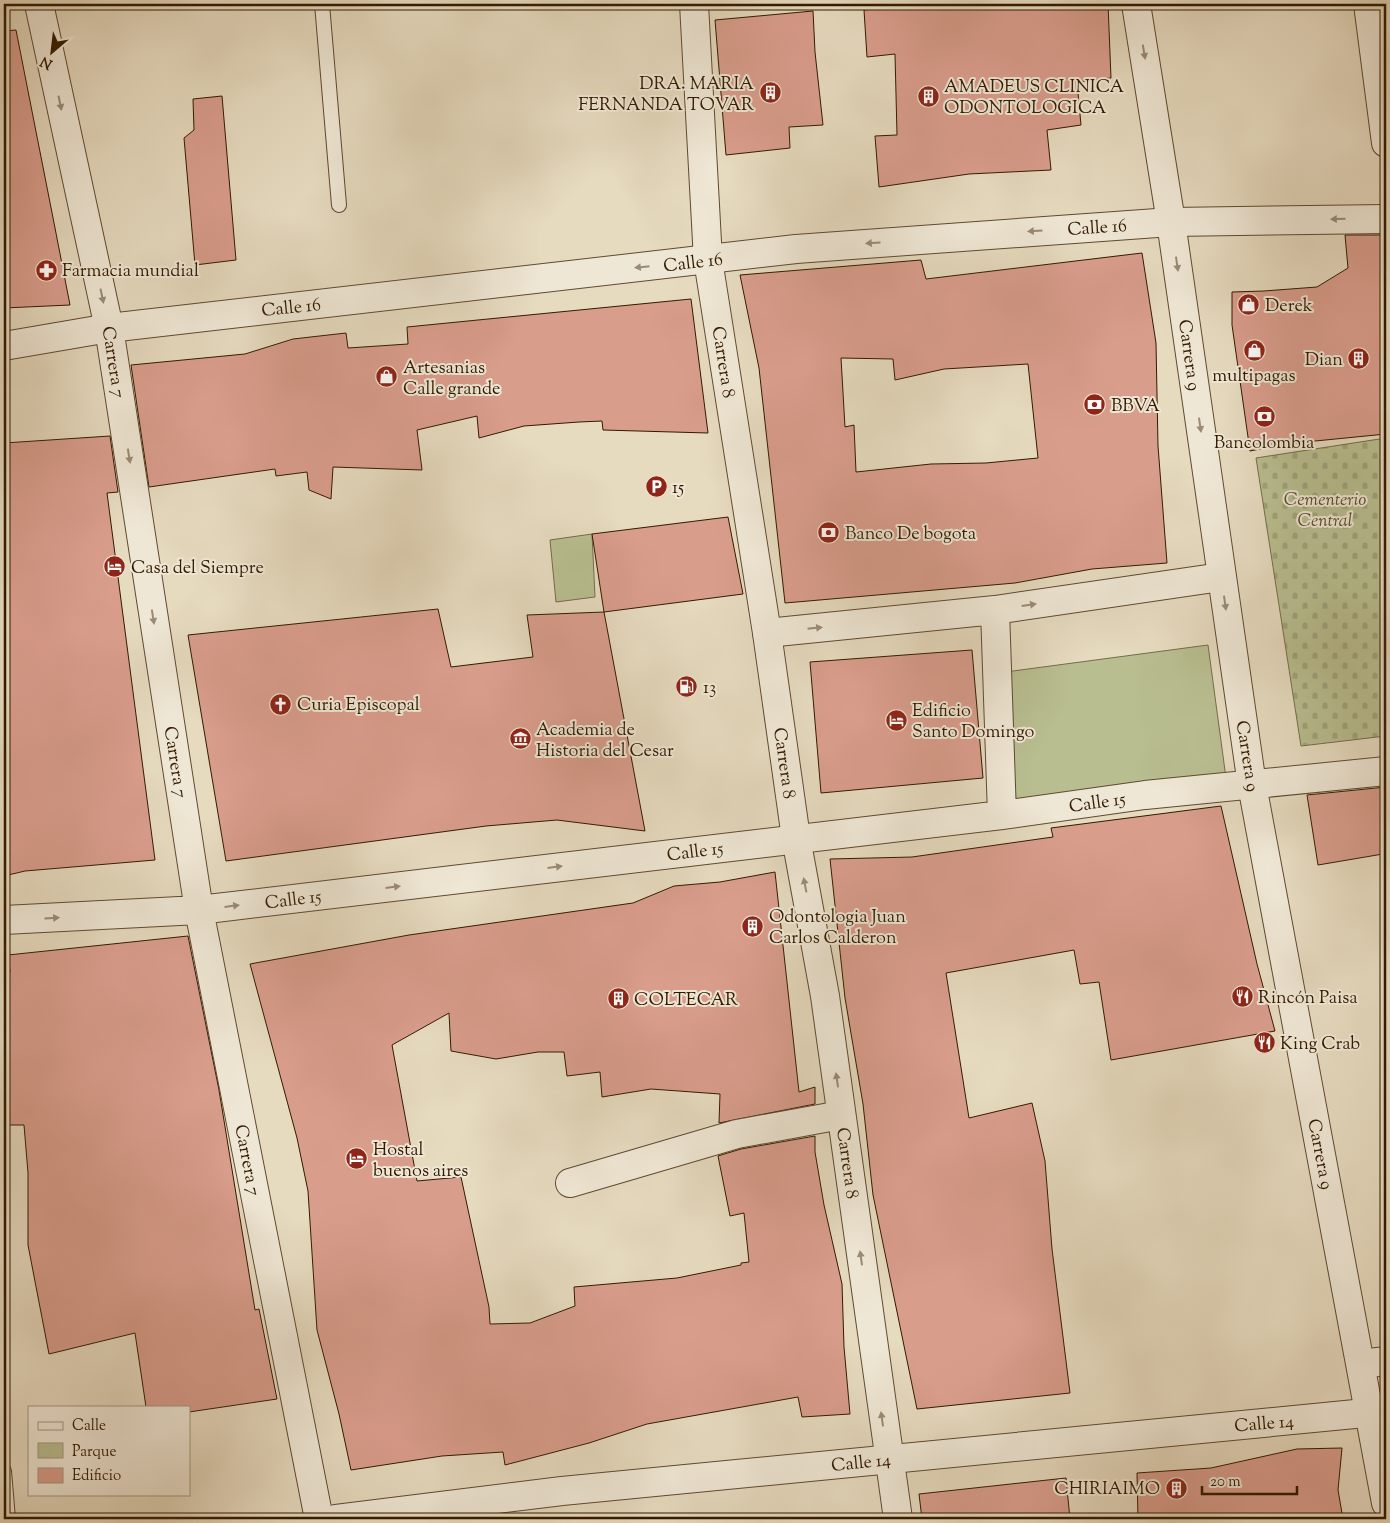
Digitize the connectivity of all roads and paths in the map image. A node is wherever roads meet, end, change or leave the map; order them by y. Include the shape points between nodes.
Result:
1 (39, 4) edge
2 (322, 4) edge
3 (694, 4) edge
4 (1136, 4) edge
5 (1368, 4) edge
6 (1386, 143) edge
7 (339, 205) dead end
8 (1386, 218) edge
9 (1170, 222) junction
10 (708, 260) junction
11 (109, 328) junction
12 (4, 346) edge
13 (1221, 577) junction
14 (995, 610) junction
15 (767, 633) junction
16 (1386, 771) edge
17 (1252, 786) junction
18 (1002, 815) junction
19 (796, 838) junction
20 (198, 910) junction
21 (4, 920) edge
22 (842, 1115) junction
23 (570, 1183) dead end
24 (1374, 1362) edge
25 (1378, 1412) edge
26 (889, 1459) junction
27 (4, 1470) edge
28 (1386, 1503) edge
29 (8, 1519) edge
30 (319, 1519) edge
31 (336, 1519) edge
32 (898, 1519) edge

1 -> 11 street, Carrera 7
2 - 7 lane
3 - 10 street, Carrera 8
4 -> 9 street, Carrera 9
5 - 6 street
8 -> 9 street, Calle 16
9 -> 10 street, Calle 16 via 796,249
9 -> 13 street, Carrera 9
10 -> 11 street, Calle 16
10 - 15 street, Carrera 8
11 - 12 street, Calle 16
11 -> 20 street, Carrera 7
14 -> 13 street
13 -> 17 street, Carrera 9
15 -> 14 street
14 - 18 street
15 - 19 street, Carrera 8
16 - 17 street, Calle 15
17 - 18 street, Calle 15 via 1145,795
17 - 24 street, Carrera 9
18 - 19 street, Calle 15
20 -> 19 street, Calle 15
22 -> 19 street, Carrera 8 via 825,996
21 -> 20 street, Calle 15
20 - 30 street, Carrera 7
22 - 23 street via 737,1134
26 -> 22 street, Carrera 8
24 - 25 street, Carrera 9
25 - 26 street, Calle 14
25 - 28 street, Carrera 9
26 - 31 street, Calle 14 via 562,1491
26 - 32 street, Carrera 8
27 - 29 lane

